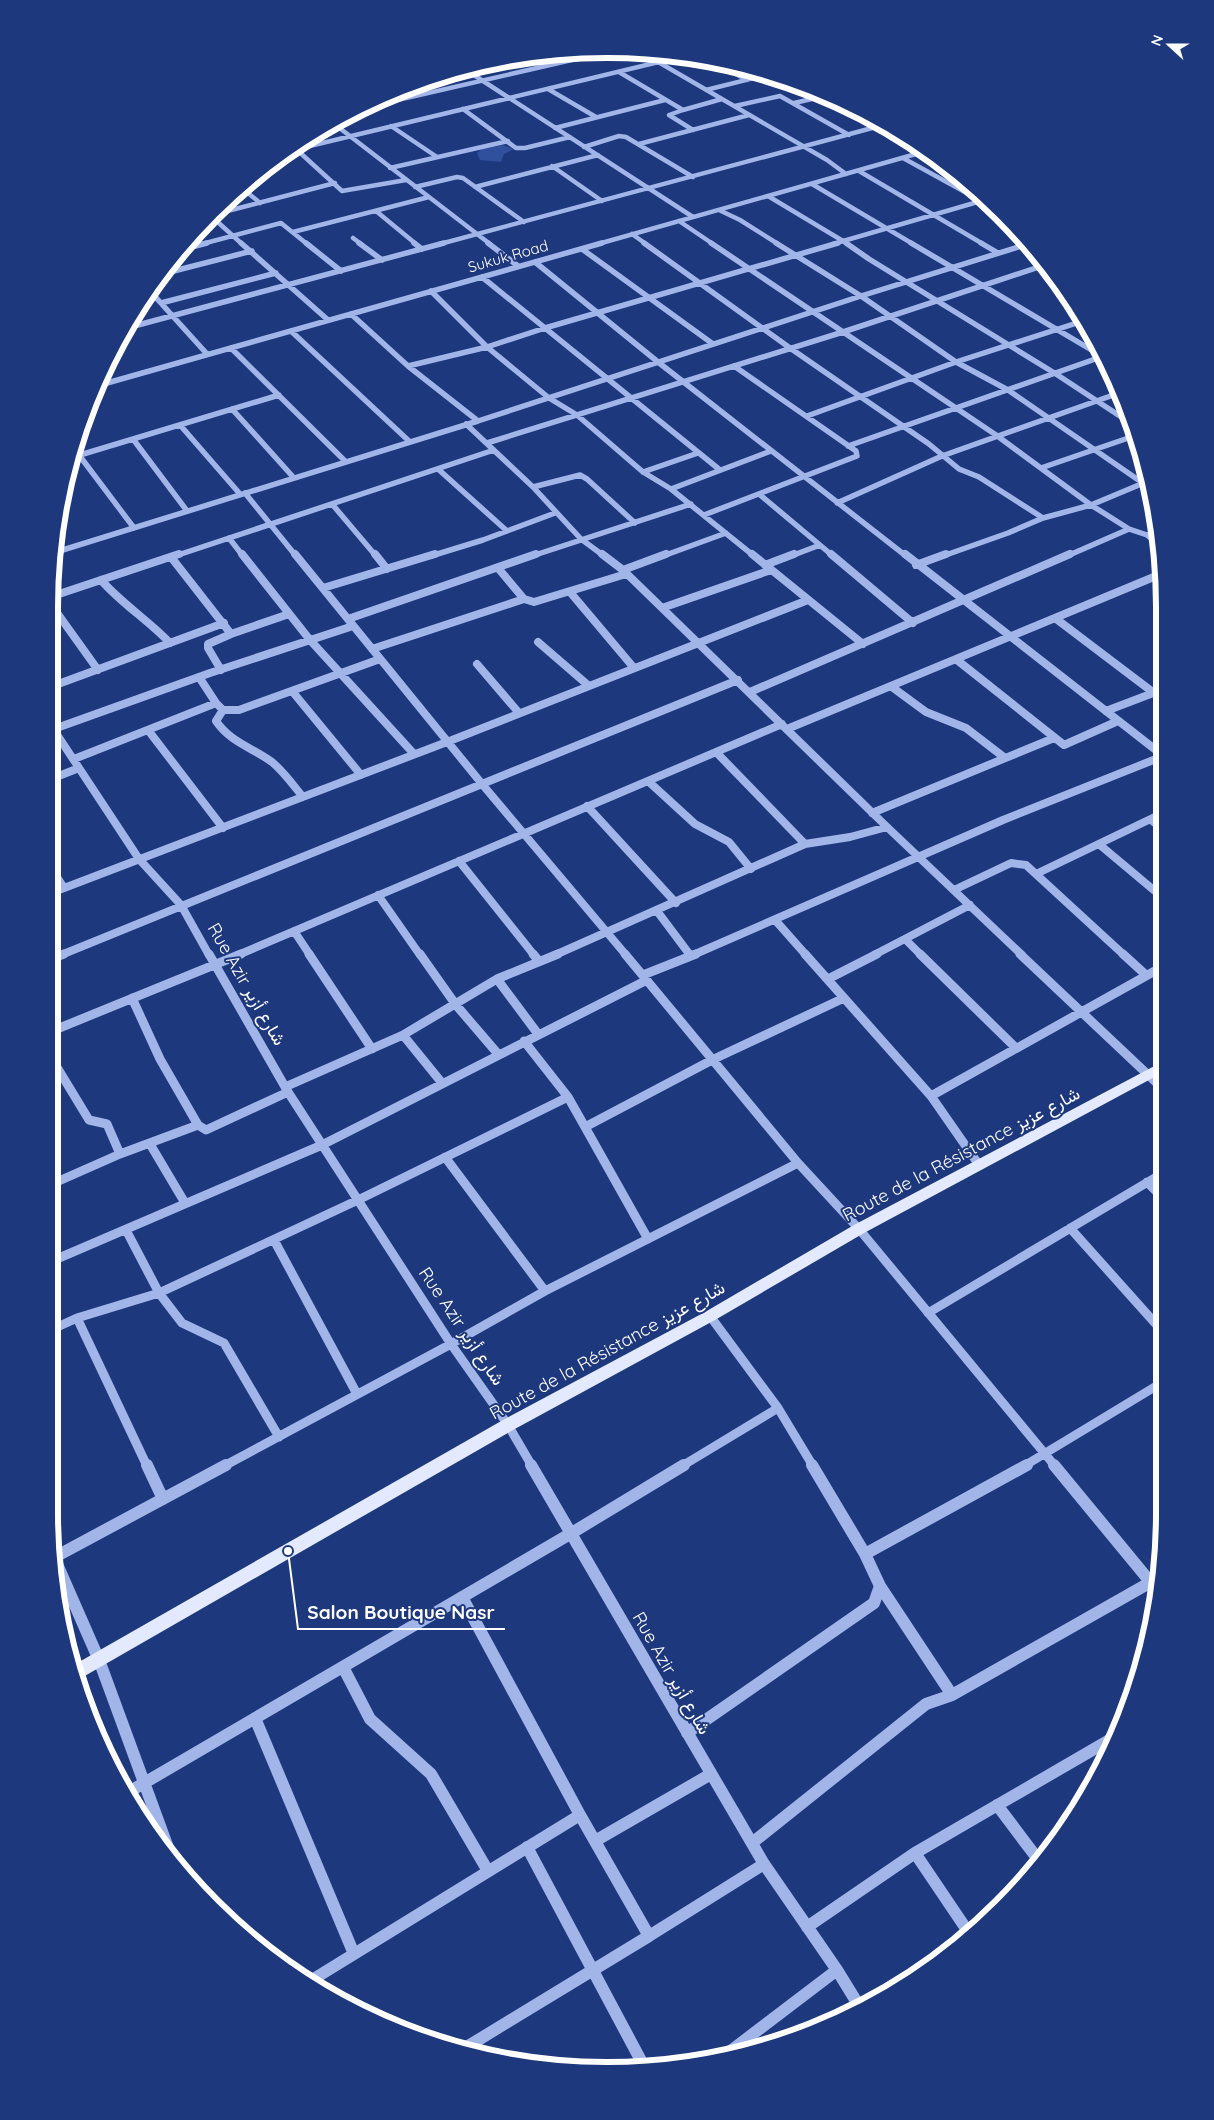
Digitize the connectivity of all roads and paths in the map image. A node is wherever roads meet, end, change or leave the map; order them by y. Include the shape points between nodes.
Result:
1 (576, 59) edge
2 (655, 60) edge
3 (664, 61) edge
4 (658, 62) junction
5 (619, 72) junction
6 (733, 72) edge
7 (473, 74) edge
8 (755, 78) edge
9 (482, 80) junction
10 (747, 80) junction
11 (548, 89) junction
12 (706, 90) junction
13 (509, 98) junction
14 (815, 98) edge
15 (722, 99) junction
16 (665, 100) junction
17 (393, 101) edge
18 (794, 103) junction
19 (735, 106) junction
20 (463, 109) junction
21 (684, 110) junction
22 (749, 115) junction
23 (596, 117) junction
24 (391, 126) junction
25 (875, 127) edge
26 (338, 128) edge
27 (555, 128) junction
28 (693, 130) junction
29 (849, 134) junction
30 (349, 136) junction
31 (570, 137) junction
32 (508, 140) junction
33 (639, 144) junction
34 (308, 146) edge
35 (584, 146) junction
36 (804, 147) junction
37 (299, 152) edge
38 (917, 154) edge
39 (598, 156) junction
40 (436, 157) junction
41 (903, 158) junction
42 (552, 166) junction
43 (390, 168) junction
44 (858, 171) junction
45 (846, 174) junction
46 (694, 177) junction
47 (406, 180) junction
48 (336, 183) junction
49 (812, 184) junction
50 (415, 187) junction
51 (475, 187) junction
52 (649, 189) junction
53 (963, 189) edge
54 (960, 190) junction
55 (247, 192) edge
56 (768, 196) junction
57 (971, 196) edge
58 (429, 198) junction
59 (602, 201) junction
60 (978, 202) edge
61 (260, 203) junction
62 (719, 210) junction
63 (376, 211) junction
64 (224, 213) edge
65 (933, 216) junction
66 (693, 217) junction
67 (216, 220) edge
68 (679, 221) junction
69 (524, 222) junction
70 (890, 228) junction
71 (293, 232) junction
72 (632, 234) junction
73 (233, 235) junction
74 (477, 235) junction
75 (353, 238) dead end
76 (845, 242) junction
77 (193, 246) edge
78 (1021, 246) edge
79 (582, 248) junction
80 (422, 249) junction
81 (252, 251) junction
82 (998, 254) junction
83 (796, 255) junction
84 (382, 260) junction
85 (535, 262) junction
86 (518, 266) junction
87 (1039, 267) edge
88 (953, 268) junction
89 (750, 270) junction
90 (342, 271) junction
91 (171, 272) edge
92 (276, 273) junction
93 (482, 277) junction
94 (909, 282) junction
95 (702, 284) junction
96 (290, 285) junction
97 (984, 286) junction
98 (431, 291) junction
99 (154, 296) edge
100 (860, 296) junction
101 (650, 298) junction
102 (940, 301) junction
103 (161, 303) junction
104 (813, 312) junction
105 (600, 313) junction
106 (350, 314) junction
107 (173, 316) junction
108 (891, 317) junction
109 (328, 320) junction
110 (1077, 323) edge
111 (135, 326) edge
112 (545, 328) junction
113 (762, 328) junction
114 (1056, 330) junction
115 (291, 331) junction
116 (843, 332) junction
117 (713, 344) junction
118 (1008, 345) junction
119 (487, 347) junction
120 (231, 348) junction
121 (790, 348) junction
122 (1094, 352) edge
123 (207, 354) junction
124 (1097, 357) edge
125 (658, 362) junction
126 (956, 362) junction
127 (408, 366) junction
128 (734, 366) junction
129 (1056, 374) junction
130 (607, 379) junction
131 (912, 379) junction
132 (684, 383) junction
133 (105, 384) edge
134 (1008, 390) junction
135 (279, 395) junction
136 (1114, 395) edge
137 (860, 397) junction
138 (549, 398) junction
139 (630, 398) junction
140 (1096, 401) junction
141 (954, 407) junction
142 (232, 409) junction
143 (576, 415) junction
144 (807, 416) junction
145 (1048, 417) junction
146 (1123, 418) edge
147 (478, 421) junction
148 (466, 424) junction
149 (180, 425) junction
150 (903, 426) junction
151 (996, 435) junction
152 (1129, 438) edge
153 (133, 439) junction
154 (410, 442) junction
155 (486, 443) junction
156 (848, 446) junction
157 (494, 450) junction
158 (1092, 450) junction
159 (771, 451) junction
160 (698, 453) junction
161 (79, 455) joint
162 (942, 456) junction
163 (346, 462) junction
164 (1041, 468) junction
165 (438, 469) junction
166 (720, 470) junction
167 (643, 472) junction
168 (803, 476) junction
169 (294, 478) junction
170 (1141, 480) edge
171 (1142, 483) edge
172 (533, 487) junction
173 (672, 489) junction
174 (243, 494) junction
175 (760, 494) junction
176 (837, 503) junction
177 (332, 504) junction
178 (691, 504) junction
179 (1091, 505) junction
180 (187, 511) junction
181 (555, 513) junction
182 (704, 515) junction
183 (1043, 518) junction
184 (634, 522) junction
185 (270, 524) junction
186 (134, 528) junction
187 (1129, 529) junction
188 (507, 531) junction
189 (726, 533) junction
190 (1152, 533) edge
191 (1147, 535) junction
192 (229, 538) junction
193 (581, 539) junction
194 (1152, 540) edge
195 (820, 545) junction
196 (61, 551) edge
197 (171, 557) junction
198 (916, 565) junction
199 (768, 567) junction
200 (498, 568) junction
201 (387, 569) junction
202 (625, 572) junction
203 (1155, 578) edge
204 (101, 580) junction
205 (323, 588) junction
206 (570, 592) junction
207 (58, 594) edge
208 (524, 599) junction
209 (808, 600) junction
210 (963, 602) junction
211 (662, 608) junction
212 (57, 613) edge
213 (289, 614) junction
214 (1055, 618) junction
215 (224, 623) junction
216 (351, 623) junction
217 (913, 623) junction
218 (231, 634) junction
219 (1010, 638) junction
220 (310, 640) junction
221 (538, 642) dead end
222 (170, 643) junction
223 (699, 643) junction
224 (862, 644) junction
225 (372, 649) junction
226 (380, 659) junction
227 (957, 660) junction
228 (477, 664) dead end
229 (634, 668) junction
230 (98, 670) junction
231 (221, 670) junction
232 (342, 673) junction
233 (199, 677) junction
234 (738, 680) junction
235 (57, 685) edge
236 (588, 686) junction
237 (892, 687) junction
238 (292, 691) junction
239 (1156, 691) edge
240 (750, 692) junction
241 (1156, 693) edge
242 (216, 703) junction
243 (223, 710) junction
244 (1106, 711) junction
245 (519, 714) junction
246 (1118, 721) junction
247 (57, 726) edge
248 (785, 726) junction
249 (148, 730) junction
250 (57, 735) edge
251 (1054, 738) junction
252 (447, 742) junction
253 (1156, 750) edge
254 (716, 752) junction
255 (414, 754) junction
256 (1156, 755) edge
257 (1004, 758) junction
258 (74, 759) junction
259 (79, 768) junction
260 (361, 774) junction
261 (57, 777) edge
262 (648, 781) junction
263 (482, 784) junction
264 (302, 797) junction
265 (587, 806) junction
266 (872, 813) junction
267 (1156, 817) edge
268 (1151, 820) junction
269 (1156, 824) edge
270 (887, 827) junction
271 (222, 828) junction
272 (524, 833) junction
273 (805, 844) junction
274 (1100, 845) junction
275 (919, 857) junction
276 (139, 859) junction
277 (459, 861) junction
278 (751, 869) junction
279 (1036, 874) junction
280 (57, 877) edge
281 (64, 888) junction
282 (954, 890) junction
283 (57, 891) edge
284 (1156, 892) edge
285 (378, 895) junction
286 (676, 903) junction
287 (181, 905) junction
288 (970, 905) junction
289 (657, 911) junction
290 (776, 921) junction
291 (294, 930) junction
292 (608, 933) junction
293 (905, 939) junction
294 (57, 956) edge
295 (691, 956) junction
296 (539, 961) junction
297 (216, 964) junction
298 (1156, 970) edge
299 (1146, 975) junction
300 (645, 978) junction
301 (497, 979) junction
302 (828, 979) junction
303 (132, 998) junction
304 (844, 998) junction
305 (456, 1005) junction
306 (1080, 1011) junction
307 (57, 1029) edge
308 (538, 1034) junction
309 (403, 1035) junction
310 (524, 1041) junction
311 (1016, 1048) junction
312 (372, 1049) junction
313 (498, 1054) junction
314 (714, 1059) junction
315 (57, 1067) edge
316 (1156, 1070) edge
317 (1149, 1074) junction
318 (1156, 1082) edge
319 (442, 1083) junction
320 (287, 1090) junction
321 (931, 1096) junction
322 (568, 1097) junction
323 (198, 1125) junction
324 (584, 1127) junction
325 (150, 1144) junction
326 (322, 1145) junction
327 (120, 1154) junction
328 (445, 1157) junction
329 (798, 1163) junction
330 (979, 1165) junction
331 (1156, 1176) edge
332 (57, 1182) edge
333 (1147, 1182) junction
334 (1156, 1191) edge
335 (358, 1200) junction
336 (185, 1204) junction
337 (1070, 1228) junction
338 (859, 1229) junction
339 (126, 1230) junction
340 (648, 1239) junction
341 (274, 1240) junction
342 (57, 1259) edge
343 (544, 1291) junction
344 (159, 1293) junction
345 (928, 1313) junction
346 (710, 1316) junction
347 (77, 1318) junction
348 (1156, 1324) edge
349 (57, 1327) edge
350 (451, 1344) junction
351 (1156, 1387) edge
352 (357, 1394) junction
353 (778, 1408) junction
354 (508, 1425) junction
355 (279, 1436) junction
356 (1046, 1454) junction
357 (163, 1499) junction
358 (570, 1534) junction
359 (59, 1554) edge
360 (865, 1554) junction
361 (61, 1573) edge
362 (1152, 1584) edge
363 (880, 1586) junction
364 (1152, 1587) edge
365 (462, 1597) junction
366 (99, 1660) junction
367 (343, 1667) junction
368 (81, 1670) edge
369 (952, 1695) junction
370 (255, 1718) junction
371 (687, 1733) junction
372 (1106, 1742) edge
373 (711, 1774) junction
374 (144, 1784) junction
375 (133, 1791) edge
376 (996, 1805) junction
377 (580, 1815) junction
378 (165, 1839) edge
379 (595, 1841) junction
380 (752, 1843) junction
381 (526, 1847) junction
382 (916, 1853) junction
383 (1036, 1857) edge
384 (764, 1864) junction
385 (488, 1871) junction
386 (807, 1927) junction
387 (966, 1929) edge
388 (649, 1936) junction
389 (354, 1954) junction
390 (592, 1970) junction
391 (837, 1970) junction
392 (315, 1978) edge
393 (857, 2002) edge
394 (470, 2045) edge
395 (736, 2047) edge
396 (641, 2061) edge

1 - 9 street
2 - 4 street
3 - 4 street
4 - 5 street
4 - 12 street
5 - 11 street
5 - 16 street
6 - 10 street
7 - 9 street
8 - 10 street
9 - 13 street
9 - 17 street
10 - 12 street
11 - 13 street
11 - 23 street
12 - 15 street
13 - 20 street
13 - 27 street
14 - 18 street
15 - 19 street
15 - 21 street
16 - 21 street
16 - 23 street
18 - 19 street via 776,96
18 - 29 street
19 - 22 street
20 - 24 street
20 - 32 street
21 - 28 street via 669,115
22 - 28 street
22 - 36 street
23 - 27 street
24 - 30 street
24 - 40 street
25 - 29 street
26 - 30 street
27 - 31 street
28 - 33 street
29 - 36 street
30 - 34 street
30 - 43 street
31 - 32 street via 522,149
31 - 35 street
32 - 40 street
33 - 35 street via 622,136
33 - 46 street
35 - 39 street
36 - 45 street
36 - 46 street
37 - 48 street
38 - 41 street, Sukuk Road
39 - 42 street
39 - 52 street
40 - 43 street
41 - 44 street, Sukuk Road
41 - 54 street
42 - 51 street
42 - 59 street
43 - 47 street
44 - 45 street, Sukuk Road
44 - 65 street
45 - 49 street, Sukuk Road
46 - 52 street
47 - 48 street via 346,192
47 - 50 street
48 - 61 street
49 - 56 street, Sukuk Road
49 - 70 street
50 - 51 street via 457,177
50 - 58 street
51 - 69 street
52 - 59 street
52 - 66 street
53 - 54 street
54 - 57 street
55 - 61 street
56 - 62 street, Sukuk Road
56 - 76 street
58 - 63 street
58 - 74 street
59 - 69 street
60 - 65 street
61 - 64 street
62 - 66 street, Sukuk Road
62 - 83 street
63 - 71 street
63 - 80 street
65 - 70 street
65 - 82 street
66 - 68 street, Sukuk Road
67 - 73 street
68 - 72 street, Sukuk Road
68 - 89 street
69 - 74 street
70 - 76 street
70 - 88 street
71 - 73 street via 279,223
71 - 90 street
72 - 79 street, Sukuk Road
72 - 95 street
73 - 77 street
73 - 81 street
74 - 80 street
74 - 86 street
75 - 84 street
76 - 83 street
76 - 94 street
78 - 82 street
79 - 85 street, Sukuk Road
79 - 101 street
80 - 84 street
81 - 91 street
81 - 92 street
82 - 88 street
83 - 89 street
83 - 100 street
84 - 90 street
85 - 86 street, Sukuk Road
85 - 105 street
86 - 93 street, Sukuk Road
87 - 97 street
88 - 94 street
88 - 97 street
89 - 95 street
89 - 104 street
90 - 96 street
92 - 96 street
92 - 103 street
93 - 98 street, Sukuk Road
93 - 112 street
94 - 100 street
94 - 102 street
95 - 101 street
95 - 113 street
96 - 107 street
96 - 109 street
97 - 102 street
97 - 114 street
98 - 106 street, Sukuk Road
98 - 119 street
99 - 103 street
100 - 104 street
100 - 108 street
101 - 105 street
101 - 117 street
102 - 108 street
102 - 118 street
103 - 107 street
104 - 113 street
104 - 116 street
105 - 112 street
105 - 125 street
106 - 109 street, Sukuk Road
106 - 127 street
107 - 111 street
107 - 123 street
108 - 116 street
108 - 126 street
109 - 115 street, Sukuk Road
110 - 114 street
112 - 119 street
112 - 130 street
113 - 117 street
113 - 121 street
114 - 118 street
114 - 122 street
115 - 120 street, Sukuk Road
115 - 154 street
116 - 121 street
116 - 131 street
117 - 125 street
118 - 126 street
118 - 129 street
119 - 127 street
119 - 138 street
120 - 123 street, Sukuk Road
120 - 135 street
121 - 128 street
121 - 137 street
123 - 133 street, Sukuk Road
124 - 129 street
125 - 130 street
125 - 132 street
126 - 131 street
126 - 134 street
127 - 147 street
128 - 132 street
128 - 144 street
129 - 134 street
129 - 140 street
130 - 138 street
130 - 139 street
131 - 137 street
131 - 141 street
132 - 139 street
132 - 159 street
134 - 141 street
134 - 145 street
135 - 142 street
135 - 163 street
136 - 140 street
137 - 144 street
137 - 150 street
138 - 143 street
138 - 147 street
139 - 143 street
139 - 160 street
140 - 145 street
140 - 146 street
141 - 150 street
141 - 151 street
142 - 149 street
142 - 169 street
143 - 155 street
143 - 167 street
144 - 156 street
145 - 151 street
145 - 158 street
147 - 148 street
148 - 154 street
148 - 155 street
149 - 153 street
149 - 174 street
150 - 156 street
150 - 162 street
151 - 162 street
151 - 164 street
152 - 158 street
153 - 161 street
153 - 180 street
154 - 163 street
155 - 157 street
156 - 168 street via 856,452 855,458
157 - 165 street
157 - 172 street
158 - 164 street
158 - 170 street
159 - 166 street
159 - 168 street
160 - 166 street
160 - 167 street
161 - 186 street
162 - 176 street
162 - 183 street
163 - 169 street
164 - 179 street
165 - 177 street
165 - 188 street
166 - 173 street
167 - 173 street
168 - 175 street
168 - 176 street
169 - 174 street
171 - 179 street
172 - 181 street
172 - 184 street via 580,475
173 - 178 street
174 - 180 street
174 - 185 street
175 - 182 street
175 - 195 street
176 - 198 street
177 - 185 street
177 - 201 street
178 - 182 street
178 - 184 street
179 - 183 street
179 - 187 street
180 - 186 street
181 - 188 street
181 - 193 street
182 - 189 street
183 - 198 street
184 - 193 street
185 - 192 street
185 - 205 street
186 - 196 street
187 - 191 street
187 - 210 street
188 - 201 street
189 - 199 street
189 - 202 street
190 - 191 street
191 - 194 street
192 - 197 street
192 - 213 street
193 - 200 street
193 - 202 street
195 - 199 street
195 - 217 street
197 - 204 street
197 - 215 street
198 - 210 street
199 - 209 street
199 - 211 street
200 - 208 street
200 - 216 street
201 - 205 street
202 - 206 street
202 - 211 street
203 - 214 street
204 - 207 street
204 - 222 street via 115,596 154,625
205 - 216 street
206 - 208 street via 540,601
206 - 229 street
208 - 225 street
209 - 223 street
209 - 224 street
210 - 217 street
210 - 219 street
211 - 223 street
212 - 230 street
213 - 218 street
213 - 220 street
214 - 219 street
214 - 239 street
215 - 218 street
215 - 222 street
216 - 220 street
216 - 225 street
217 - 224 street
218 - 231 street via 208,644
219 - 227 street
219 - 244 street
220 - 231 street
220 - 232 street
221 - 236 street
222 - 230 street
223 - 229 street
223 - 234 street
224 - 240 street
225 - 226 street
226 - 232 street
226 - 252 street
227 - 237 street
227 - 251 street
228 - 245 street
229 - 236 street
230 - 235 street
231 - 233 street
232 - 238 street
232 - 255 street
233 - 242 street
233 - 247 street
234 - 240 street
234 - 263 street
236 - 245 street
237 - 248 street
237 - 257 street via 926,712 966,728
238 - 243 street via 239,710
238 - 260 street
240 - 248 street
241 - 244 street
242 - 243 street
242 - 249 street
243 - 264 street via 216,721 220,730 273,763
244 - 246 street
245 - 252 street
246 - 251 street via 1068,744
246 - 253 street
248 - 254 street
248 - 266 street
249 - 258 street
249 - 271 street
250 - 258 street, Rue Azir شارع أزير
251 - 257 street
252 - 255 street
252 - 263 street
254 - 262 street
254 - 273 street
255 - 260 street
256 - 275 street via 1111,779 1004,819
257 - 266 street
258 - 259 street, Rue Azir شارع أزير
259 - 261 street
259 - 276 street, Rue Azir شارع أزير
260 - 264 street
262 - 265 street
262 - 278 street via 695,824 729,842
263 - 272 street
263 - 287 street
264 - 271 street
265 - 272 street
265 - 286 street
266 - 270 street
267 - 268 street
268 - 269 street
268 - 274 street
270 - 273 street
270 - 275 street
271 - 276 street
272 - 277 street
272 - 292 street
273 - 278 street
274 - 279 street
274 - 284 street
275 - 282 street
275 - 290 street
276 - 281 street
276 - 287 street, Rue Azir شارع أزير
277 - 285 street
277 - 296 street
278 - 286 street
279 - 282 street via 1026,865 1011,863
279 - 299 street
280 - 281 street
281 - 283 street
282 - 288 street
285 - 291 street
285 - 305 street
286 - 289 street
287 - 294 street
287 - 297 street, Rue Azir شارع أزير
288 - 293 street
288 - 306 street
289 - 292 street
289 - 295 street
290 - 295 street
290 - 302 street
291 - 297 street
291 - 312 street
292 - 296 street
292 - 300 street
293 - 302 street
293 - 311 street
295 - 300 street
296 - 301 street
297 - 303 street
297 - 320 street, Rue Azir شارع أزير
298 - 299 street
299 - 306 street
300 - 308 street
300 - 314 street
301 - 305 street
301 - 308 street
302 - 304 street
303 - 307 street
303 - 323 street via 160,1059
304 - 314 street
304 - 321 street
305 - 309 street
305 - 313 street
306 - 311 street
306 - 317 street
308 - 310 street
309 - 312 street
309 - 319 street
310 - 313 street
310 - 322 street
311 - 321 street
312 - 320 street
313 - 319 street
314 - 324 street
314 - 329 street
315 - 327 street via 89,1120 107,1124
316 - 317 main road, Route de la Résistance شارع عزيز
317 - 318 street
317 - 330 main road, Route de la Résistance شارع عزيز
319 - 326 street
320 - 323 street via 211,1129
320 - 326 street, Rue Azir شارع أزير
321 - 330 street
322 - 324 street
322 - 328 street
323 - 325 street
324 - 340 street
325 - 327 street
325 - 336 street
326 - 335 street, Rue Azir شارع أزير
326 - 336 street
327 - 332 street
328 - 335 street
328 - 343 street
329 - 338 street
329 - 340 street
330 - 338 main road, Route de la Résistance شارع عزيز
331 - 333 street
333 - 334 street
333 - 337 street
335 - 341 street
335 - 350 street, Rue Azir شارع أزير
336 - 339 street
337 - 345 street
337 - 348 street
338 - 345 street
338 - 346 main road, Route de la Résistance شارع عزيز
339 - 342 street
339 - 344 street
340 - 343 street
341 - 344 street
341 - 352 street
343 - 350 street
344 - 347 street
344 - 355 street via 182,1323 224,1343
345 - 356 street
346 - 353 street
346 - 354 main road, Route de la Résistance شارع عزيز
347 - 349 street
347 - 357 street
350 - 352 street
350 - 354 street, Rue Azir شارع أزير
351 - 356 street
352 - 355 street
353 - 358 street
353 - 360 street
354 - 358 street, Rue Azir شارع أزير
354 - 366 main road, Route de la Résistance شارع عزيز
355 - 357 street
356 - 360 street
356 - 362 street
357 - 359 street
358 - 365 street
358 - 371 street, Rue Azir شارع أزير
360 - 363 street
361 - 366 street
363 - 369 street
363 - 371 street via 874,1603
364 - 369 street
365 - 367 street
365 - 377 street
366 - 368 main road, Route de la Résistance شارع عزيز
366 - 374 street
367 - 370 street
367 - 385 street via 370,1719 431,1774
369 - 380 street via 926,1704
370 - 374 street
370 - 389 street
371 - 373 street, Rue Azir شارع أزير
372 - 376 street
373 - 379 street
373 - 380 street, Rue Azir شارع أزير
374 - 375 street
374 - 378 street
376 - 382 street
376 - 383 street
377 - 379 street
377 - 381 street
379 - 388 street
380 - 384 street, Rue Azir شارع أزير
381 - 385 street
381 - 390 street
382 - 386 street
382 - 387 street
384 - 386 street, Rue Azir شارع أزير
384 - 388 street
385 - 389 street
386 - 391 street, Rue Azir شارع أزير
388 - 390 street
389 - 392 street
390 - 394 street
390 - 396 street
391 - 393 street, Rue Azir شارع أزير
391 - 395 street

